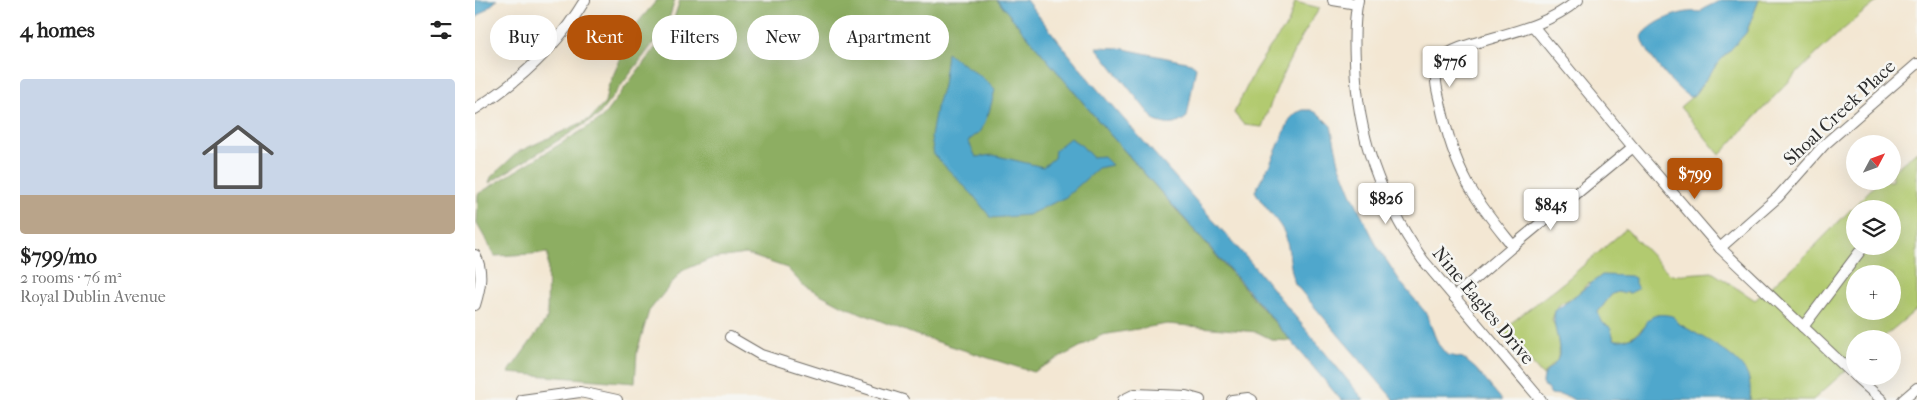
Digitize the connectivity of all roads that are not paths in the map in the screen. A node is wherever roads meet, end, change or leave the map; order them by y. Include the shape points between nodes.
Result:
1 (585, 0) edge
2 (1333, 0) edge
3 (1578, 0) edge
4 (1358, 2) edge
5 (1533, 26) junction
6 (1917, 64) edge
7 (475, 109) edge
8 (1633, 147) junction
9 (1513, 246) junction
10 (1720, 248) junction
11 (475, 255) edge
12 (1857, 255) edge
13 (1454, 298) junction
14 (475, 305) edge
15 (1803, 328) junction
16 (730, 337) dead end
17 (1846, 368) edge
18 (1865, 385) edge
19 (1917, 388) edge
20 (522, 400) edge
21 (617, 400) edge
22 (903, 400) edge
23 (1123, 400) edge
24 (1200, 400) edge
25 (1233, 400) edge
26 (1251, 400) edge
27 (1541, 400) edge
28 (1882, 400) edge
29 (1903, 400) edge

1 - 7 street via 528,70
2 - 4 street
3 - 5 street via 1557,16
4 - 13 street, Nine Eagles Drive via 1354,47 1356,88 1373,166 1406,237
5 - 8 street
5 - 9 street via 1448,54 1441,61 1436,75 1445,129 1453,153 1468,184
6 - 10 street, Shoal Creek Place via 1824,145 1778,197
8 - 9 street
8 - 10 street
9 - 13 street
10 - 15 street
11 - 14 street via 481,286
12 - 15 street
13 - 27 street, Nine Eagles Drive
15 - 17 street
16 - 22 street via 761,355
18 - 28 street
19 - 29 street
20 - 21 street via 580,392
23 - 24 street via 1135,394 1187,396
25 - 26 street

